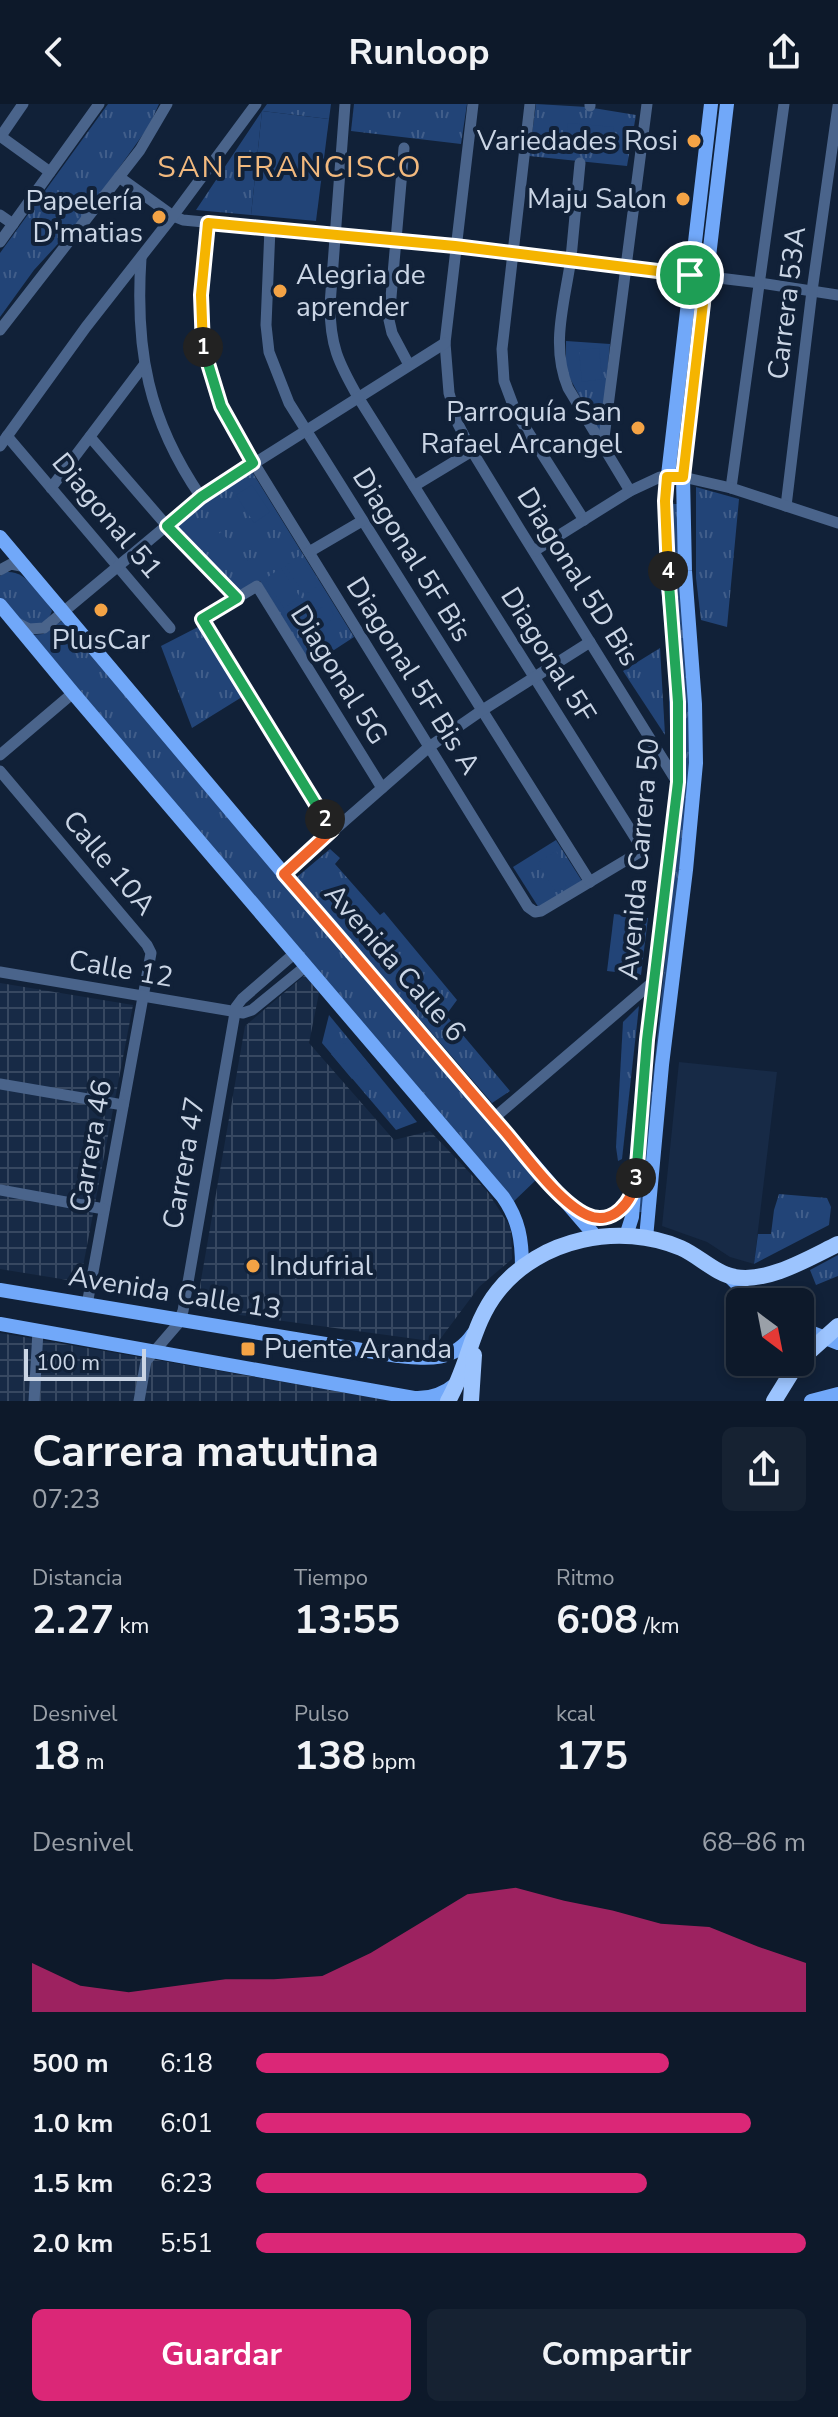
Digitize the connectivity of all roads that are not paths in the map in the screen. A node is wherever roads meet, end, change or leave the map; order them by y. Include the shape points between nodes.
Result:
1 (23, 104) edge
2 (99, 104) edge
3 (167, 104) edge
4 (256, 104) edge
5 (345, 104) edge
6 (473, 104) edge
7 (530, 104) edge
8 (647, 104) edge
9 (711, 104) edge
10 (727, 104) edge
11 (784, 104) edge
12 (838, 106) edge
13 (0, 136) edge
14 (404, 148) dead end
15 (580, 163) dead end
16 (50, 172) junction
17 (119, 177) junction
18 (0, 215) edge
19 (173, 216) junction
20 (208, 223) junction
21 (13, 224) junction
22 (270, 228) junction
23 (337, 234) junction
24 (395, 239) junction
25 (0, 242) edge
26 (455, 246) junction
27 (512, 253) junction
28 (141, 257) junction
29 (570, 259) junction
30 (625, 266) junction
31 (690, 275) junction
32 (706, 277) junction
33 (760, 283) junction
34 (812, 291) junction
35 (838, 295) edge
36 (0, 330) edge
37 (445, 343) junction
38 (144, 365) junction
39 (409, 365) junction
40 (358, 397) junction
41 (305, 430) junction
42 (90, 437) junction
43 (4, 441) edge
44 (603, 446) junction
45 (472, 451) junction
46 (253, 463) junction
47 (667, 477) junction
48 (683, 477) junction
49 (414, 486) junction
50 (51, 488) junction
51 (731, 488) junction
52 (630, 491) junction
53 (201, 497) junction
54 (786, 506) junction
55 (584, 520) junction
56 (362, 521) junction
57 (838, 523) edge
58 (167, 526) junction
59 (0, 537) edge
60 (534, 551) junction
61 (309, 552) junction
62 (118, 567) junction
63 (26, 568) junction
64 (0, 570) edge
65 (237, 598) junction
66 (0, 605) edge
67 (65, 613) junction
68 (14, 622) junction
69 (170, 628) dead end
70 (590, 642) junction
71 (534, 676) junction
72 (73, 693) junction
73 (481, 711) junction
74 (429, 747) junction
75 (0, 755) edge
76 (0, 771) edge
77 (678, 782) junction
78 (382, 788) junction
79 (332, 830) junction
80 (284, 874) junction
81 (590, 882) junction
82 (295, 953) junction
83 (306, 966) junction
84 (0, 972) edge
85 (654, 981) junction
86 (142, 997) junction
87 (234, 1013) junction
88 (0, 1084) edge
89 (123, 1105) junction
90 (494, 1118) junction
91 (635, 1189) junction
92 (0, 1190) edge
93 (568, 1204) junction
94 (104, 1209) junction
95 (626, 1236) junction
96 (597, 1238) junction
97 (646, 1238) junction
98 (838, 1244) edge
99 (522, 1267) junction
100 (727, 1274) junction
101 (741, 1288) edge
102 (0, 1290) edge
103 (87, 1305) junction
104 (180, 1320) junction
105 (0, 1324) edge
106 (838, 1326) edge
107 (475, 1329) junction
108 (38, 1331) junction
109 (831, 1340) edge
110 (153, 1351) junction
111 (814, 1351) edge
112 (790, 1376) edge
113 (458, 1382) junction
114 (838, 1394) edge
115 (34, 1401) edge
116 (139, 1401) edge
117 (448, 1401) edge
118 (471, 1401) edge
119 (774, 1401) edge
120 (811, 1401) edge

1 - 13 street
2 - 16 street
3 - 17 street
4 - 19 street
5 - 23 street, Diagonal 5F
6 - 26 street, Diagonal 5D Bis
7 - 27 street
8 - 30 street
9 - 31 main road, Avenida Carrera 50
10 - 32 main road, Avenida Carrera 50
11 - 33 street
12 - 34 street, Carrera 53A
13 - 16 street
14 - 24 street
15 - 29 street
16 - 21 street
17 - 19 street
17 - 36 street
18 - 21 street
19 - 20 street
19 - 28 street
20 - 22 street
20 - 46 street, Diagonal 5F Bis A via 202,343 221,406
21 - 25 street
22 - 23 street
22 - 41 street, Diagonal 5F Bis via 265,305 269,352
23 - 24 street
23 - 40 street, Diagonal 5F via 330,332
24 - 26 street
24 - 39 street via 389,320
26 - 27 street
26 - 37 street, Diagonal 5D Bis
27 - 29 street
27 - 55 street via 504,381 516,413
28 - 38 street via 138,318
28 - 43 street
29 - 30 street
29 - 44 street via 559,345 561,371
30 - 31 street
30 - 44 street
31 - 32 street
31 - 47 main road, Avenida Carrera 50
32 - 33 street
32 - 48 main road, Avenida Carrera 50
33 - 34 street
33 - 51 street
34 - 35 street
34 - 54 street, Carrera 53A
37 - 39 street
37 - 45 street, Diagonal 5D Bis via 449,393
38 - 42 street
38 - 53 street via 159,421
39 - 40 street
40 - 41 street
40 - 49 street, Diagonal 5F
41 - 46 street
41 - 56 street, Diagonal 5F Bis
42 - 50 street
42 - 58 street
43 - 50 street, Diagonal 51
44 - 52 street
45 - 49 street
45 - 60 street, Diagonal 5D Bis
46 - 53 street
46 - 61 street, Diagonal 5F Bis A
47 - 48 street
47 - 52 street
47 - 77 main road, Avenida Carrera 50
48 - 51 street
48 - 97 main road, Avenida Carrera 50 via 696,763
49 - 71 street, Diagonal 5F
50 - 62 street, Diagonal 51
51 - 54 street
52 - 55 street
53 - 58 street
54 - 57 street
55 - 60 street
56 - 61 street
56 - 73 street, Diagonal 5F Bis
58 - 62 street
58 - 65 street
59 - 63 main road, Avenida Calle 6
60 - 70 street, Diagonal 5D Bis
61 - 74 street, Diagonal 5F Bis A
62 - 67 street
62 - 69 street, Diagonal 51
63 - 64 street via 11,564
63 - 67 main road, Avenida Calle 6
65 - 78 street, Diagonal 5G via 257,586
65 - 79 street via 202,619
66 - 68 main road
67 - 68 street via 40,630
67 - 80 main road, Avenida Calle 6
68 - 72 main road
70 - 71 street
70 - 77 street, Diagonal 5D Bis
71 - 73 street
71 - 81 street, Diagonal 5F via 643,850
72 - 75 street
72 - 82 main road
73 - 74 street
73 - 81 street, Diagonal 5F Bis
74 - 78 street
74 - 81 street, Diagonal 5F Bis A via 528,907 541,911
76 - 86 street, Calle 10A via 150,948
77 - 85 main road, Avenida Carrera 50
78 - 79 street
79 - 80 street
80 - 90 main road, Avenida Calle 6
82 - 83 main road
82 - 87 street via 242,999
83 - 87 street via 252,1010
83 - 99 main road via 503,1197 520,1232
84 - 86 street, Calle 12
85 - 90 street
85 - 91 main road, Avenida Carrera 50
86 - 87 street, Calle 12
86 - 89 street, Carrera 46
87 - 104 street, Carrera 47
88 - 89 street
89 - 94 street, Carrera 46
90 - 93 main road, Avenida Calle 6
91 - 93 main road via 611,1216 592,1218
91 - 95 main road, Avenida Carrera 50
92 - 94 street
93 - 96 main road, Avenida Calle 6
94 - 103 street, Carrera 46
95 - 96 highway
95 - 97 highway
96 - 99 highway via 558,1247
97 - 100 highway via 683,1249
98 - 100 highway via 789,1268 738,1278
99 - 107 highway via 497,1291
100 - 101 main road
102 - 103 main road, Avenida Calle 13
103 - 104 main road, Avenida Calle 13
104 - 107 main road, Avenida Calle 13 via 429,1359 462,1347
104 - 110 street
105 - 108 main road
106 - 109 highway
107 - 113 highway
107 - 118 highway
108 - 110 main road
108 - 115 street
109 - 111 highway
110 - 113 main road via 414,1398 438,1395
110 - 116 street via 144,1366
112 - 119 highway
113 - 117 highway
114 - 120 main road

